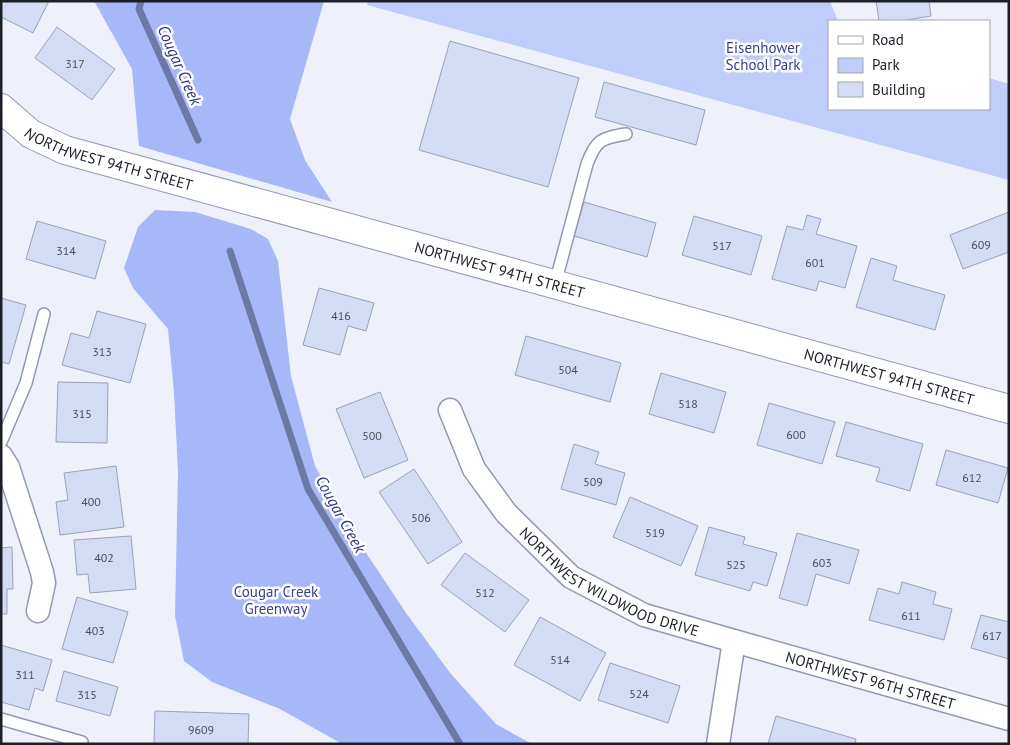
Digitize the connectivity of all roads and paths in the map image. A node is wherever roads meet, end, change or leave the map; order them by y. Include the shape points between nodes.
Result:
1 (1, 108) edge
2 (626, 134) dead end
3 (554, 284) junction
4 (44, 314) dead end
5 (1009, 409) edge
6 (450, 410) dead end
7 (1, 442) edge
8 (1, 456) edge
9 (38, 611) dead end
10 (734, 641) junction
11 (1, 719) edge
12 (1009, 719) edge
13 (82, 742) dead end
14 (718, 744) edge

1 - 3 street, NORTHWEST 94TH STREET via 31,134 65,150
2 - 3 lane via 605,139 593,148
3 - 5 street, NORTHWEST 94TH STREET
4 - 7 lane via 26,383
6 - 10 street, NORTHWEST WILDWOOD DRIVE via 474,469 506,513 571,577 644,616
8 - 9 street via 8,467 42,572 44,583
10 - 12 street, NORTHWEST 96TH STREET
10 - 14 street
11 - 13 lane

